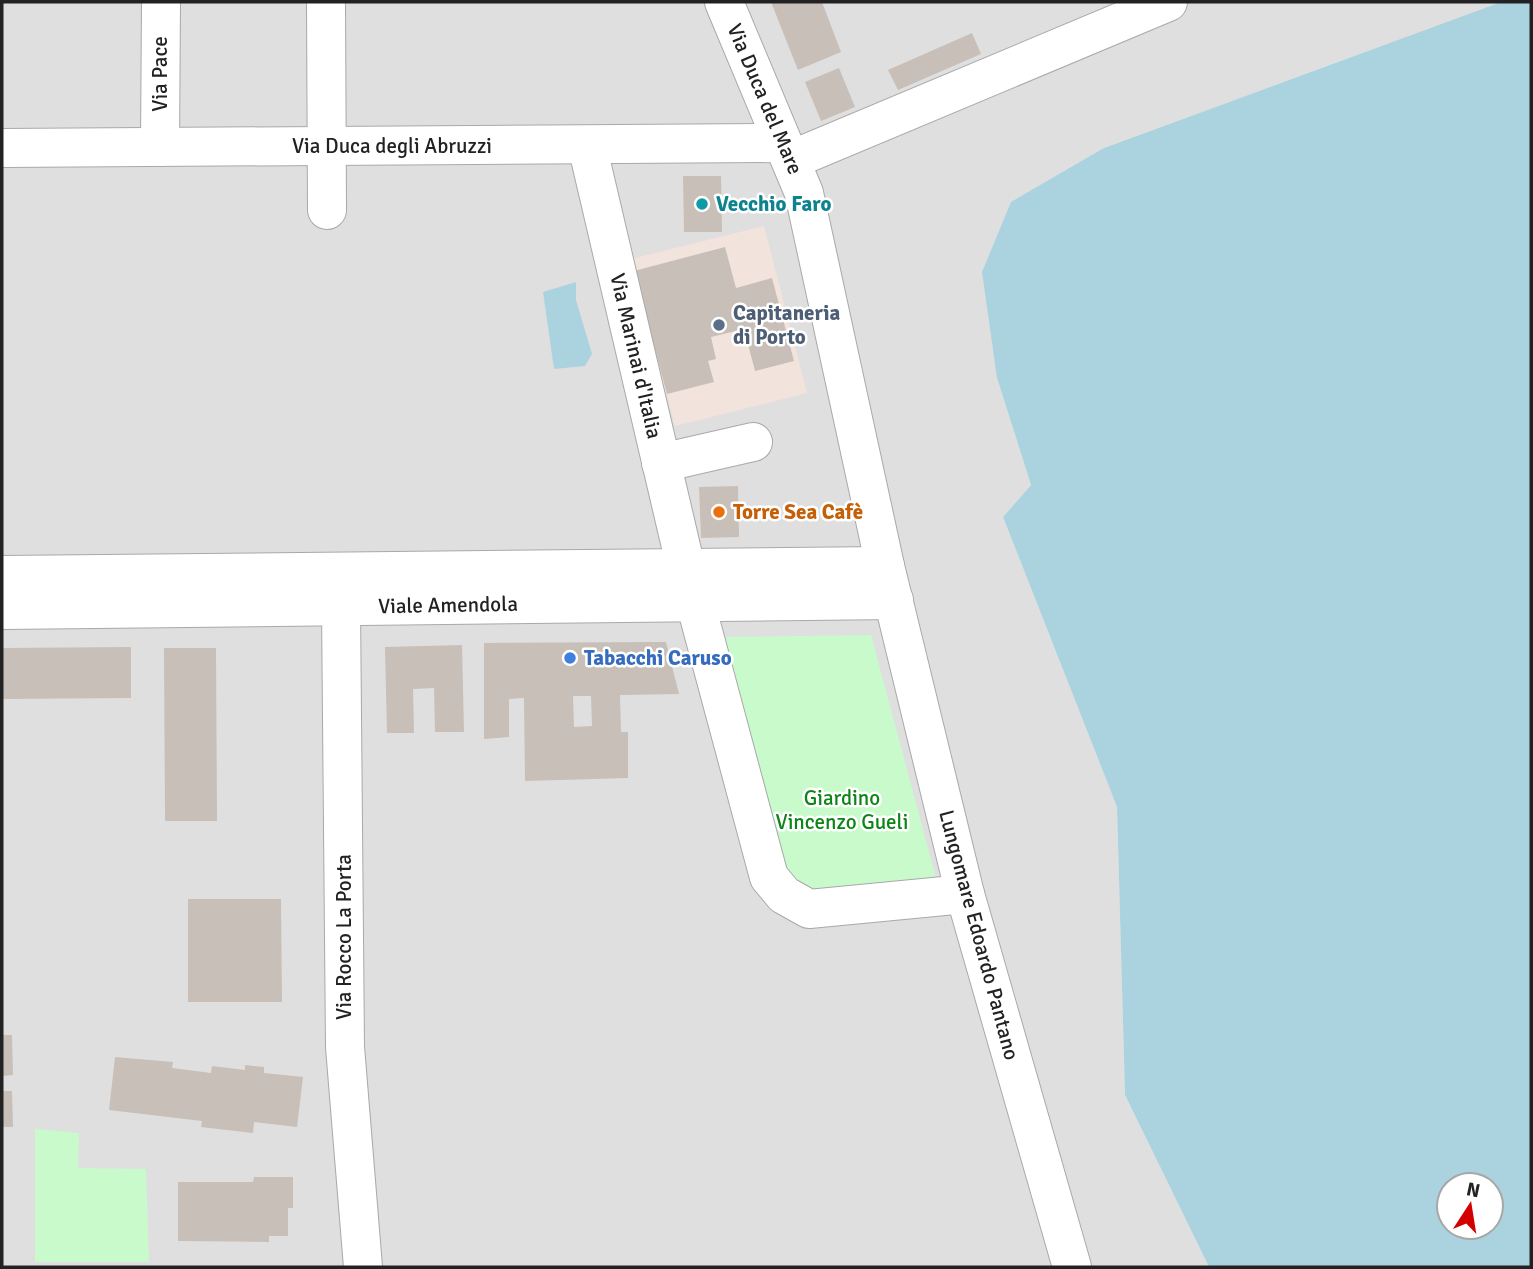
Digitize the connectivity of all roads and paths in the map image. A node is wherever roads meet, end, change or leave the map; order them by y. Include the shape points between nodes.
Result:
1 (160, 2) edge
2 (326, 2) edge
3 (724, 2) edge
4 (1168, 2) edge
5 (587, 145) junction
6 (326, 146) junction
7 (160, 147) junction
8 (2, 148) edge
9 (787, 152) junction
10 (327, 210) dead end
11 (753, 443) dead end
12 (661, 463) junction
13 (359, 572) junction
14 (2, 575) edge
15 (890, 583) junction
16 (690, 585) junction
17 (341, 606) junction
18 (2, 610) edge
19 (965, 894) junction
20 (363, 1267) edge
21 (1072, 1267) edge

1 - 7 street, Via Pace
2 - 6 street
3 - 9 street, Via Duca del Mare
4 - 9 street
5 - 6 street, Via Duca degli Abruzzi
5 - 9 street, Via Duca degli Abruzzi
5 - 12 street, Via Marinai d'Italia
6 - 7 street, Via Duca degli Abruzzi
6 - 10 street
7 - 8 street, Via Duca degli Abruzzi
9 - 15 street, Via Duca del Mare via 804,193
11 - 12 street
12 - 16 street, Via Marinai d'Italia
13 - 14 street, Viale Amendola
13 - 16 street, Viale Amendola
13 - 17 street
15 - 16 street, Viale Amendola
15 - 19 street, Lungomare Edoardo Pantano
16 - 17 street, Viale Amendola
16 - 19 street, Via Marinai d'Italia via 769,877 784,895 808,909
17 - 18 street, Viale Amendola
17 - 20 street, Via Rocco La Porta via 345,1047
19 - 21 street, Lungomare Edoardo Pantano

